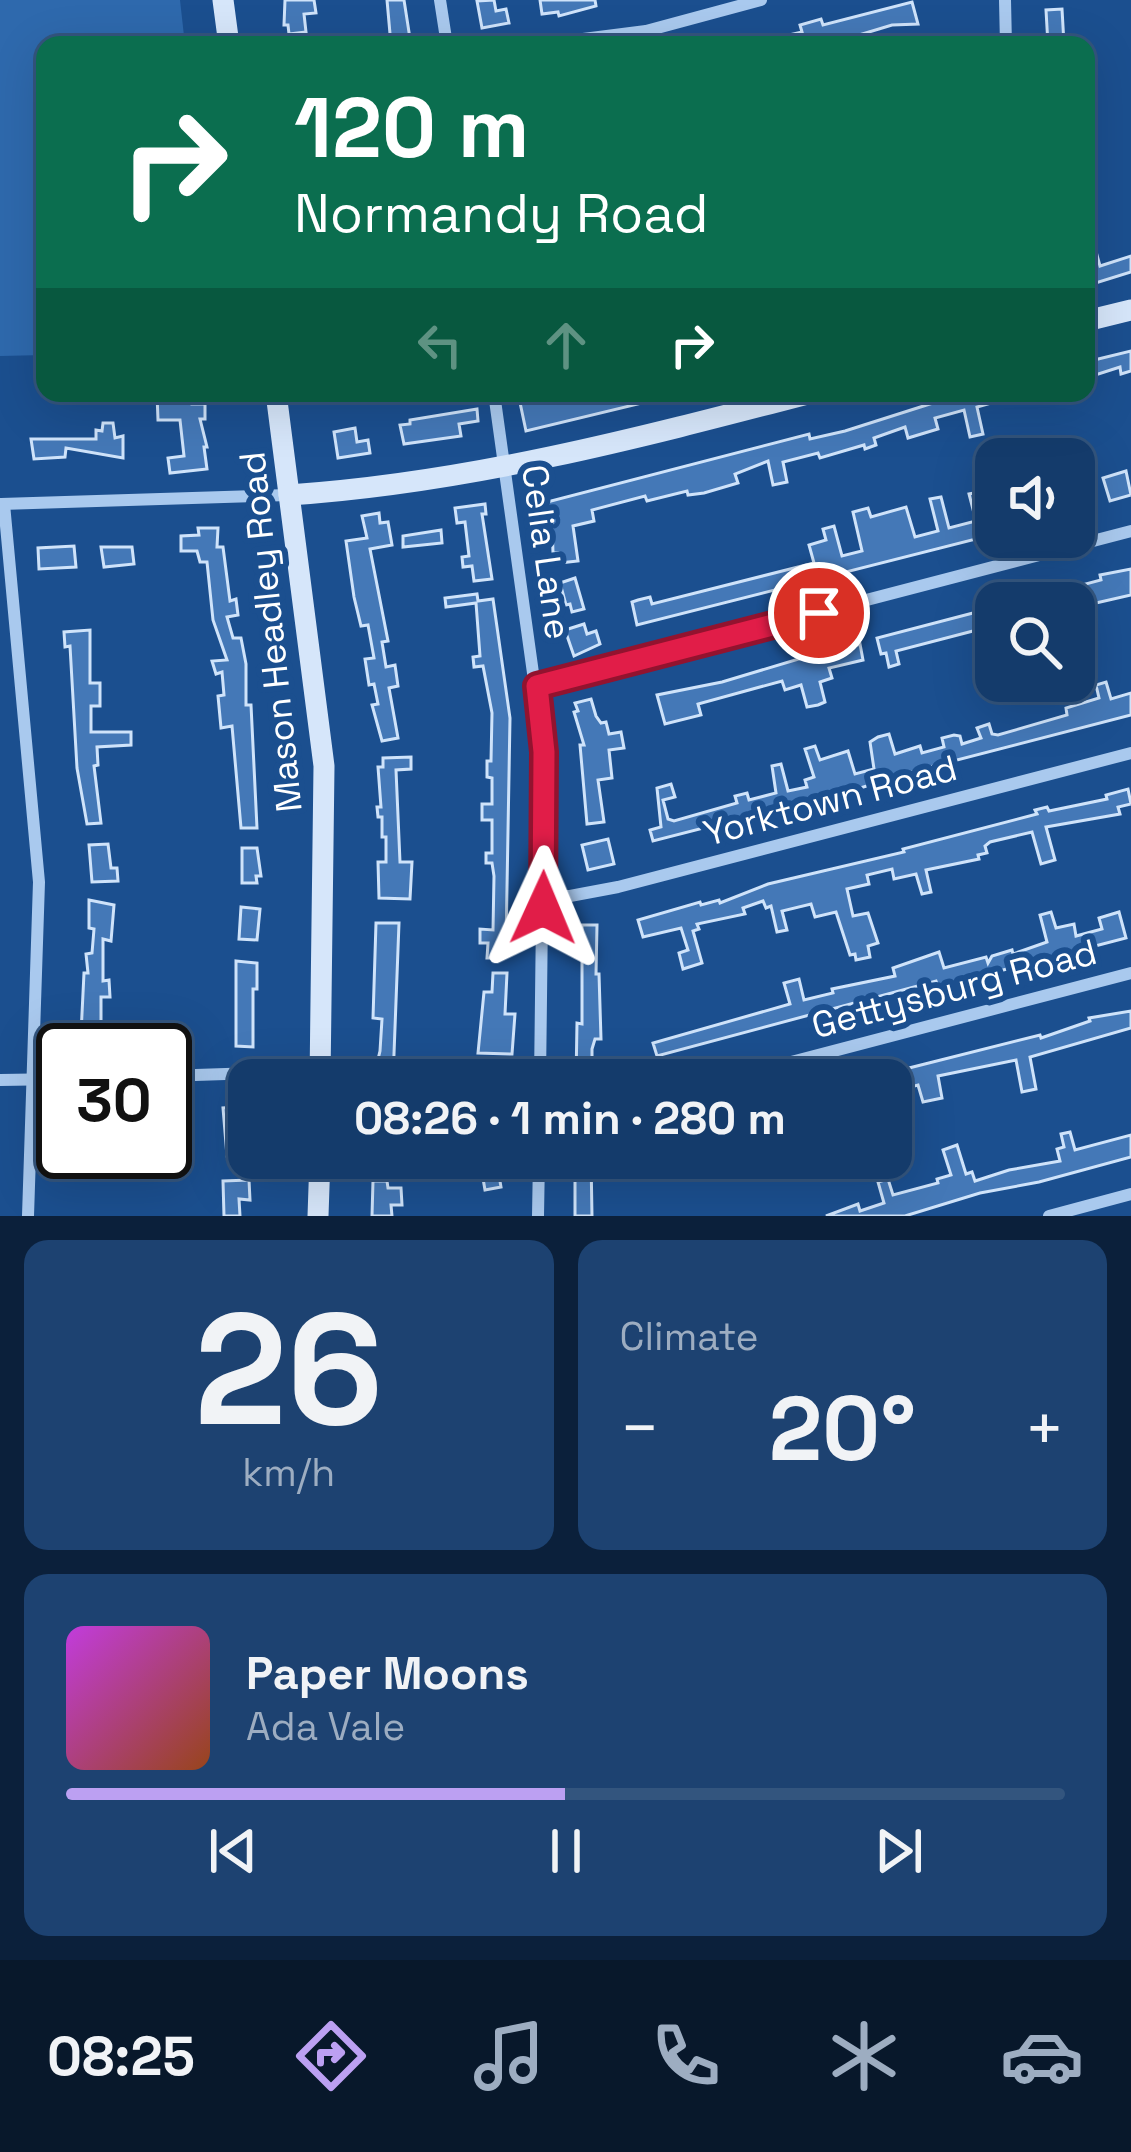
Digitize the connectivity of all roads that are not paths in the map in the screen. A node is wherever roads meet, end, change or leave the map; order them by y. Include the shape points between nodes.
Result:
1 (223, 0) edge
2 (440, 0) edge
3 (761, 0) edge
4 (1005, 0) edge
5 (228, 36) edge
6 (446, 36) edge
7 (607, 36) edge
8 (1006, 36) edge
9 (1131, 310) edge
10 (1095, 319) edge
11 (277, 402) edge
12 (495, 402) edge
13 (775, 402) edge
14 (504, 469) junction
15 (290, 494) junction
16 (2, 504) edge
17 (1131, 531) edge
18 (537, 686) junction
19 (1131, 753) edge
20 (543, 896) junction
21 (1131, 973) edge
22 (320, 1059) edge
23 (540, 1059) edge
24 (803, 1059) edge
25 (192, 1076) edge
26 (228, 1076) edge
27 (0, 1080) edge
28 (33, 1080) junction
29 (36, 1080) edge
30 (319, 1179) edge
31 (539, 1179) edge
32 (1131, 1194) edge
33 (28, 1216) edge
34 (318, 1216) edge
35 (538, 1216) edge
36 (1049, 1216) edge

1 - 5 main road
2 - 6 street
3 - 7 street
4 - 8 street
9 - 10 main road
11 - 15 main road, Mason Headley Road
12 - 14 street, Celia Lane
13 - 14 main road
14 - 15 main road
14 - 18 street, Celia Lane
15 - 16 street
15 - 22 main road, Mason Headley Road via 324,766
16 - 28 street via 39,882
17 - 18 street
18 - 20 street, Celia Lane
19 - 20 street, Yorktown Road via 618,887
20 - 23 street, Celia Lane
21 - 24 street, Gettysburg Road
25 - 26 street
27 - 28 street
28 - 29 street
28 - 33 street
30 - 34 main road
31 - 35 street
32 - 36 street

